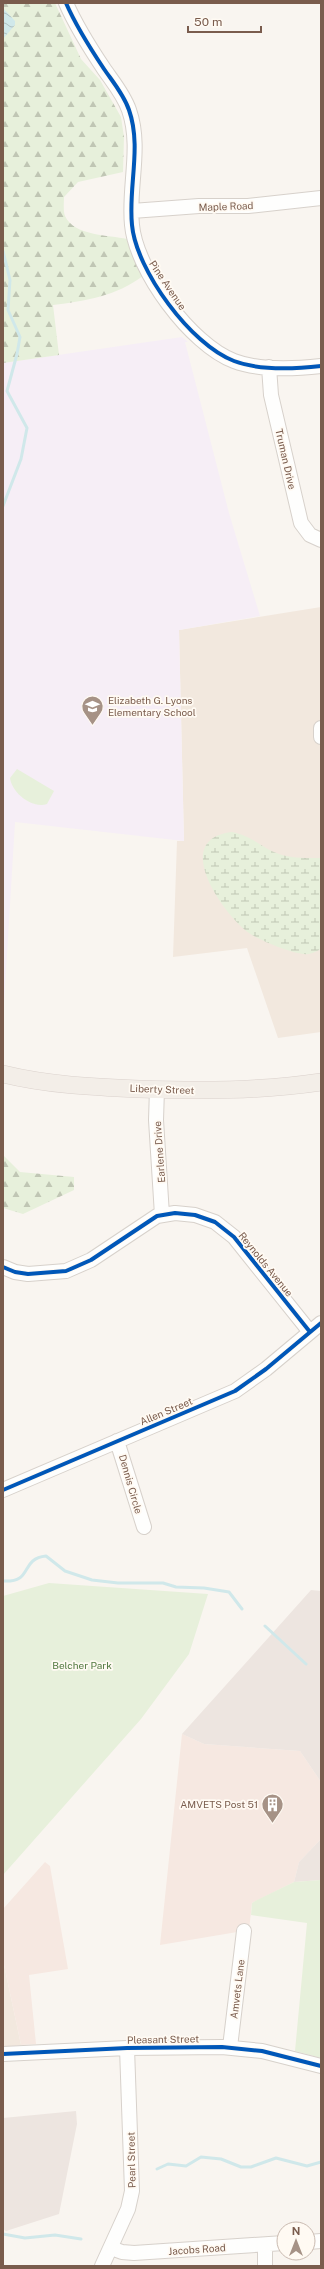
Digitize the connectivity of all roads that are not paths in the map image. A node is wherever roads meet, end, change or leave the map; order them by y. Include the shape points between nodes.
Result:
1 (66, 3) edge
2 (321, 198) edge
3 (132, 211) junction
4 (321, 366) edge
5 (269, 367) junction
6 (321, 540) edge
7 (321, 728) edge
8 (321, 737) edge
9 (3, 1074) edge
10 (321, 1082) edge
11 (157, 1089) junction
12 (162, 1215) junction
13 (3, 1266) edge
14 (316, 1328) edge
15 (118, 1441) junction
16 (3, 1490) edge
17 (144, 1527) dead end
18 (244, 1931) dead end
19 (230, 2047) junction
20 (128, 2048) junction
21 (3, 2054) edge
22 (321, 2066) edge
23 (276, 2244) edge
24 (265, 2245) junction
25 (111, 2248) junction
26 (102, 2266) edge
27 (265, 2266) edge

1 - 3 street, Pine Avenue via 129,109 134,139
2 - 3 street, Maple Road via 244,206 199,206
3 - 5 street, Pine Avenue via 134,236 146,267 167,301 193,332 213,350 227,358 247,365
4 - 5 street, Pine Avenue
5 - 6 street, Truman Drive via 271,395 301,523 310,535
7 - 8 street
9 - 11 main road, Liberty Street via 54,1084
10 - 11 main road, Liberty Street via 247,1091
11 - 12 street, Earlene Drive via 157,1152
12 - 13 street, Reynolds Avenue via 145,1222 91,1260 73,1269 59,1273 28,1274 15,1272
12 - 14 street, Reynolds Avenue via 188,1213 222,1226 245,1248
14 - 15 street, Allen Street via 242,1387
15 - 16 street, Allen Street
15 - 17 street, Dennis Circle
18 - 19 street, Amvets Lane
19 - 20 street, Pleasant Street
19 - 22 street, Pleasant Street via 262,2051
20 - 21 street, Pleasant Street
20 - 25 street, Pearl Street via 132,2191 128,2208
23 - 24 street, Jacobs Road
24 - 25 street, Jacobs Road via 134,2253
24 - 27 street
25 - 26 street, Pearl Street

